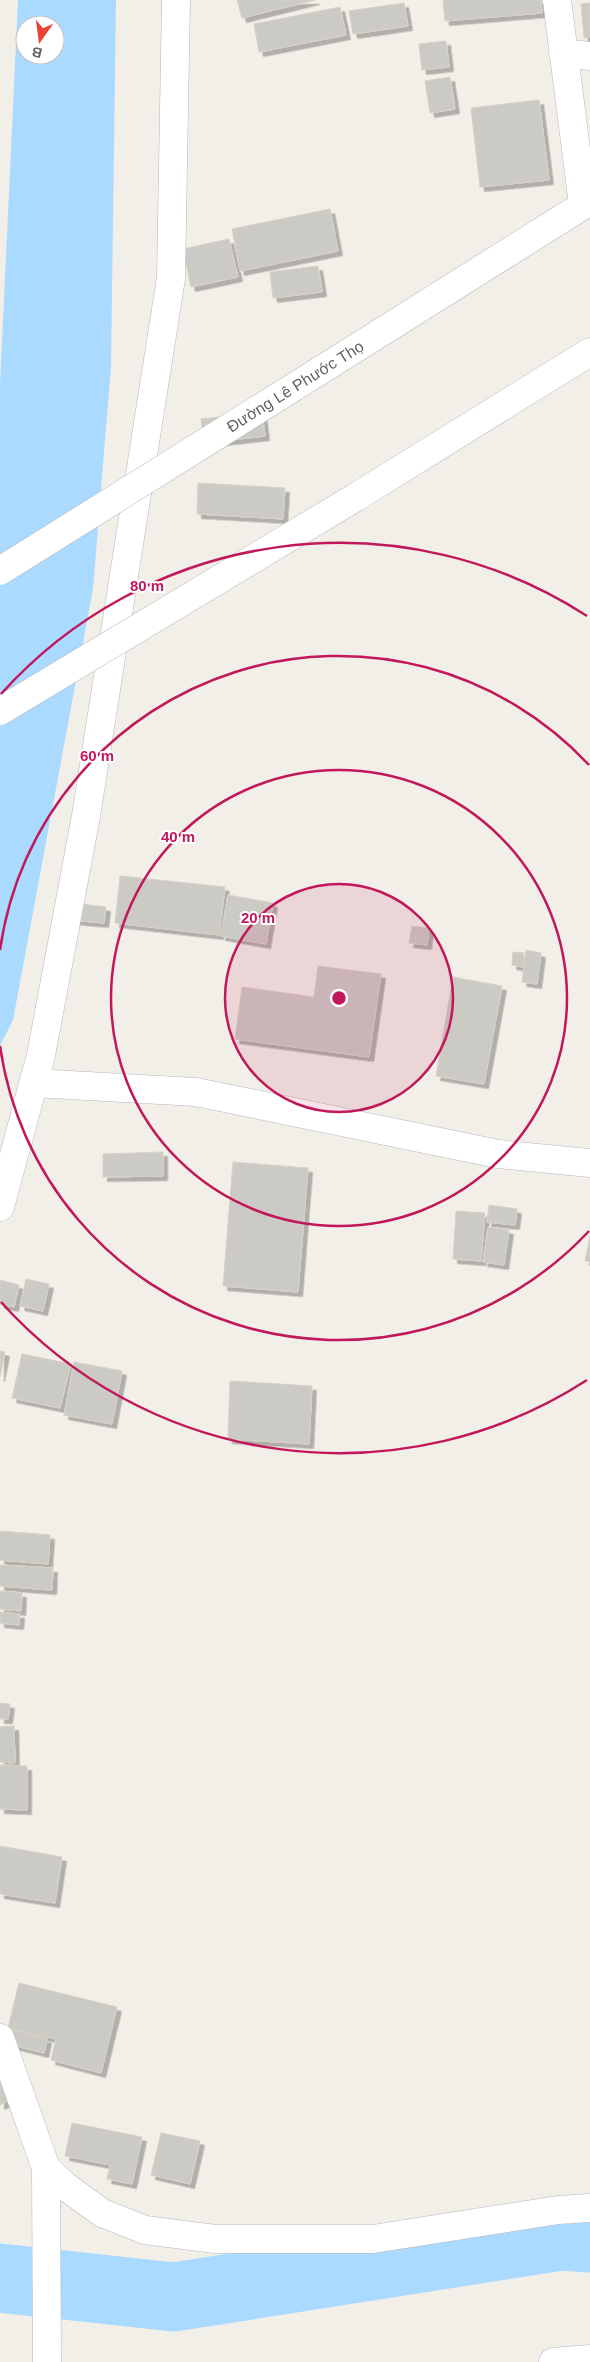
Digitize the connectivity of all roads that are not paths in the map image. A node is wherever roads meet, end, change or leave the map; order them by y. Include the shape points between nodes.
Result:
1 (176, 0) edge
2 (557, 0) edge
3 (563, 53) junction
4 (590, 56) edge
5 (586, 203) edge
6 (590, 352) edge
7 (0, 571) edge
8 (0, 711) edge
9 (33, 1082) junction
10 (590, 1163) edge
11 (0, 1207) edge
12 (0, 2038) edge
13 (46, 2168) junction
14 (590, 2208) edge
15 (590, 2359) edge
16 (47, 2362) edge
17 (554, 2362) edge

1 - 9 street via 171,278 87,806 41,1055
2 - 3 street
3 - 4 street
3 - 5 street
5 - 7 street, Đường Lê Phước Thọ, bridge
6 - 8 street, bridge
9 - 10 street via 196,1092 498,1154
9 - 11 street
12 - 13 street
13 - 14 street via 64,2186 102,2212 146,2230 215,2239 373,2239 558,2210
13 - 16 street
15 - 17 street

